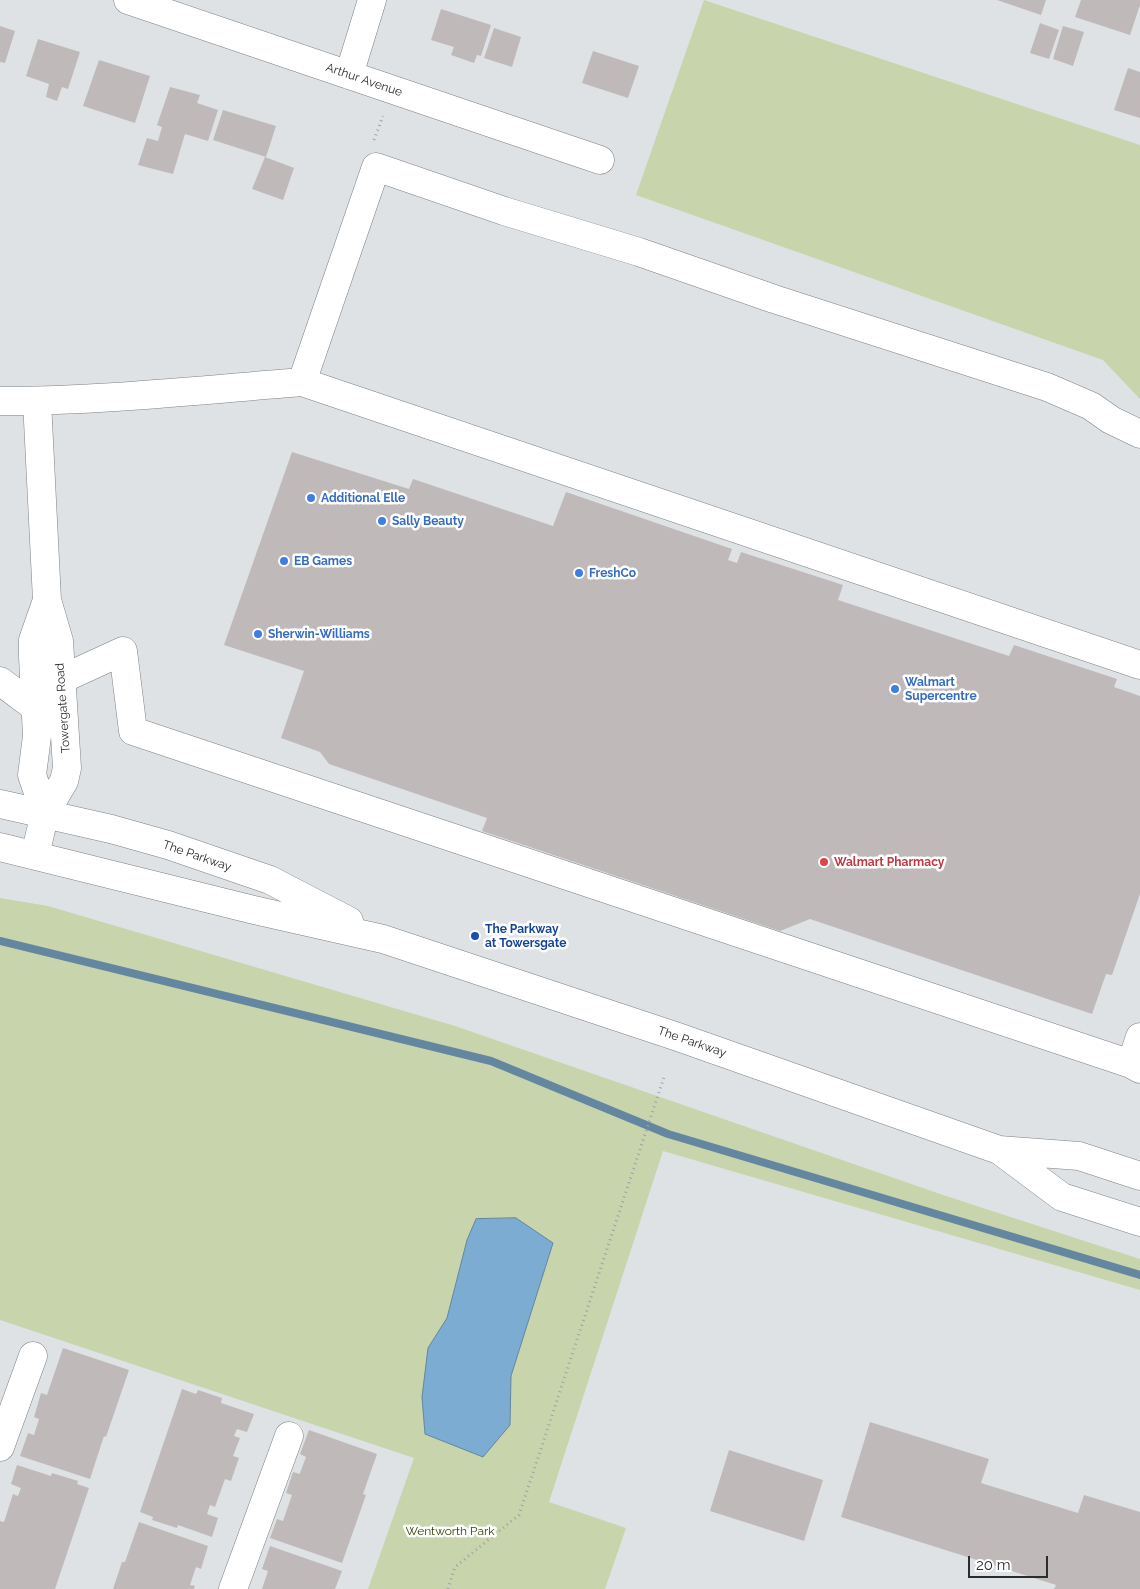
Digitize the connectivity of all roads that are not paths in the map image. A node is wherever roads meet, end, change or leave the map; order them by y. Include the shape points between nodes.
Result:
1 (128, 0) edge
2 (372, 0) edge
3 (349, 75) junction
4 (600, 160) dead end
5 (302, 382) junction
6 (0, 401) edge
7 (37, 401) junction
8 (1140, 434) edge
9 (47, 600) junction
10 (1140, 665) edge
11 (62, 679) junction
12 (0, 681) edge
13 (36, 708) junction
14 (0, 804) edge
15 (45, 813) junction
16 (0, 847) edge
17 (35, 855) junction
18 (383, 939) junction
19 (1140, 1037) edge
20 (1136, 1067) edge
21 (999, 1150) junction
22 (1140, 1176) edge
23 (1140, 1222) edge
24 (33, 1356) dead end
25 (288, 1436) dead end
26 (0, 1447) edge
27 (233, 1589) edge

1 - 3 main road, Arthur Avenue
2 - 3 main road
3 - 4 main road, Arthur Avenue
5 - 7 main road
5 - 8 main road via 376,167 1047,387 1091,406
5 - 10 main road
6 - 7 main road
7 - 9 main road, Towergate Road
9 - 11 main road, Towergate Road via 59,642
9 - 13 main road, Towergate Road via 33,640
11 - 15 main road, Towergate Road via 67,768 64,782
11 - 20 main road via 123,651 133,731
12 - 13 main road
13 - 15 main road, Towergate Road via 38,736 32,775
14 - 15 main road, The Parkway
15 - 17 main road, Towergate Road
15 - 18 main road, The Parkway via 111,829 270,880
16 - 17 main road, The Parkway
17 - 18 main road, The Parkway
18 - 21 main road, The Parkway via 678,1036
19 - 20 main road
21 - 22 main road, The Parkway via 1079,1156
21 - 23 main road, The Parkway via 1062,1197
24 - 26 main road
25 - 27 main road

